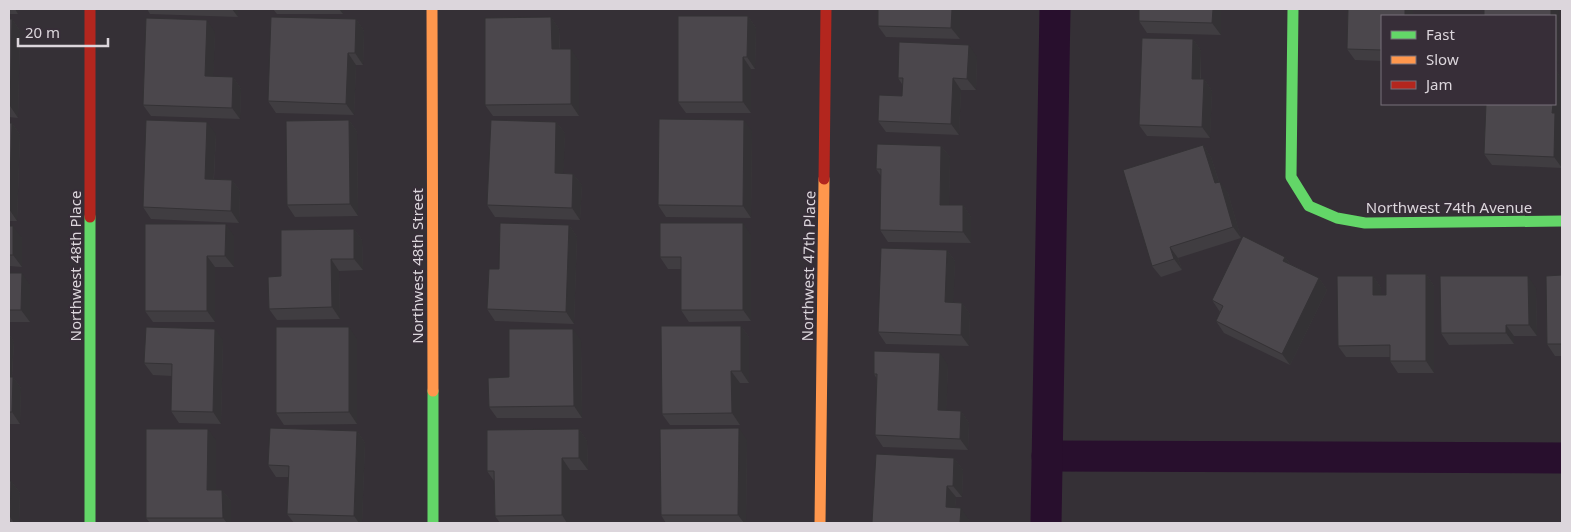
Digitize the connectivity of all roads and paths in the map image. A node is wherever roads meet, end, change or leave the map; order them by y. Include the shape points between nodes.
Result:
1 (90, 9) edge
2 (432, 9) edge
3 (826, 9) edge
4 (1293, 9) edge
5 (1562, 221) edge
6 (90, 523) edge
7 (433, 523) edge
8 (820, 523) edge

1 - 6 street, Northwest 48th Place
2 - 7 street, Northwest 48th Street
3 - 8 street, Northwest 47th Place
4 - 5 street, Northwest 74th Avenue via 1291,178 1309,206 1337,218 1365,223

